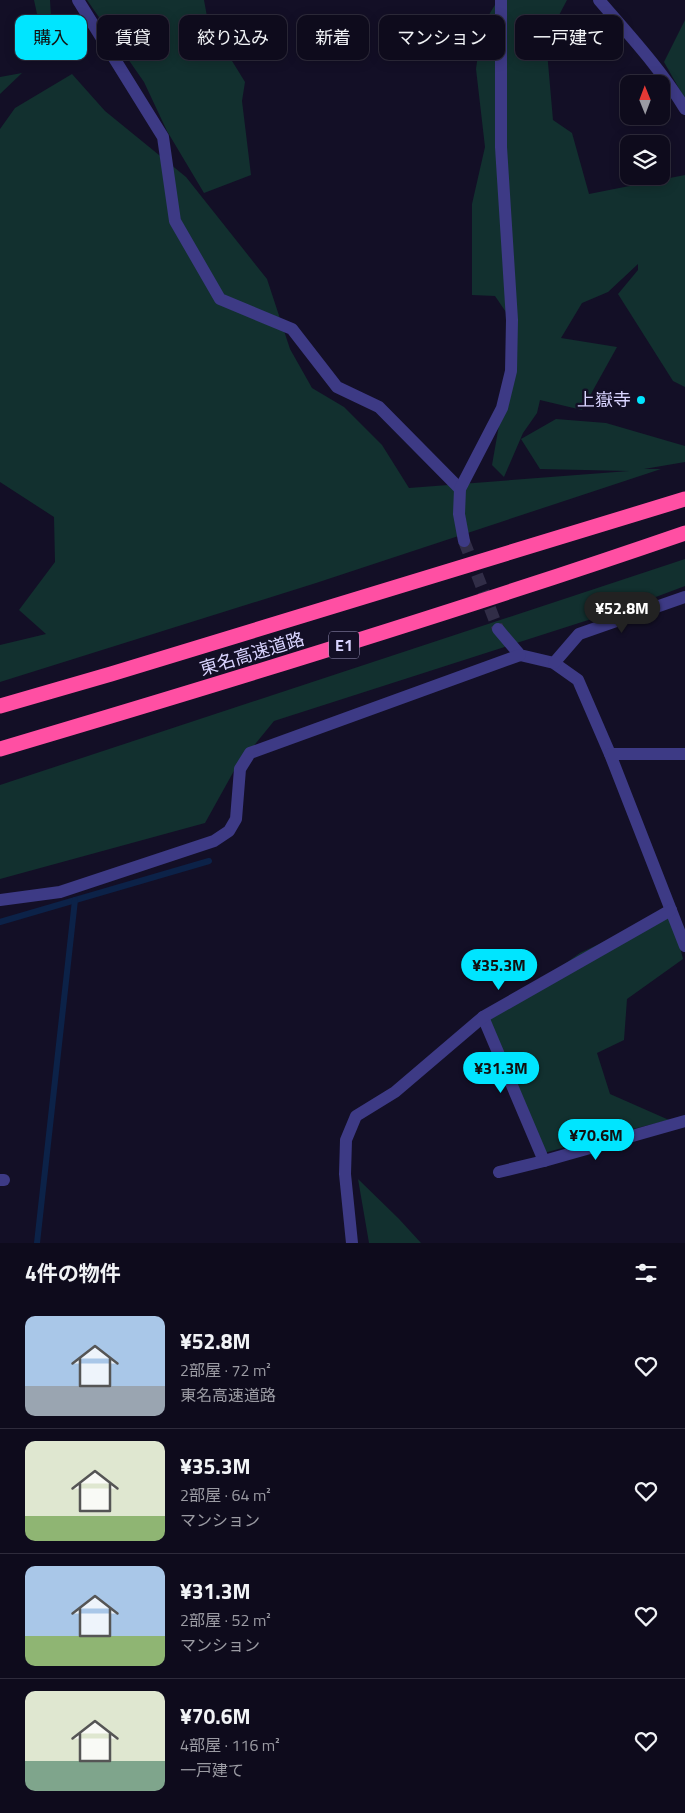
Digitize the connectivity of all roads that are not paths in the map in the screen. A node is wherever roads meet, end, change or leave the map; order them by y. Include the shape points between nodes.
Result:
1 (78, 0) edge
2 (502, 0) edge
3 (599, 0) edge
4 (685, 109) edge
5 (460, 489) junction
6 (685, 498) edge
7 (685, 533) edge
8 (464, 541) tunnel mouth
9 (685, 597) edge
10 (498, 629) tunnel mouth
11 (520, 655) junction
12 (554, 663) junction
13 (0, 706) edge
14 (0, 749) edge
15 (610, 754) junction
16 (685, 754) edge
17 (0, 900) edge
18 (671, 910) junction
19 (685, 946) edge
20 (483, 1017) junction
21 (685, 1121) edge
22 (544, 1161) junction
23 (499, 1172) dead end
24 (352, 1243) edge

1 - 5 street via 163,137 176,221 220,299 292,329 337,387 379,407
2 - 5 street via 501,147 512,320 511,371 502,408
3 - 4 street via 655,65
5 - 8 street via 459,514
6 - 13 highway, 東名高速道路 / E1
7 - 14 highway, 東名高速道路 / E1 via 501,596
9 - 12 street via 579,634
10 - 11 street
11 - 12 street
11 - 17 street via 250,753 240,769 236,819 229,831 214,841 60,892
12 - 15 street via 578,680
15 - 16 street
15 - 18 street
18 - 19 street
18 - 20 street
20 - 22 street
20 - 24 street via 395,1092 356,1116 346,1140 345,1174
21 - 22 street
22 - 23 street

